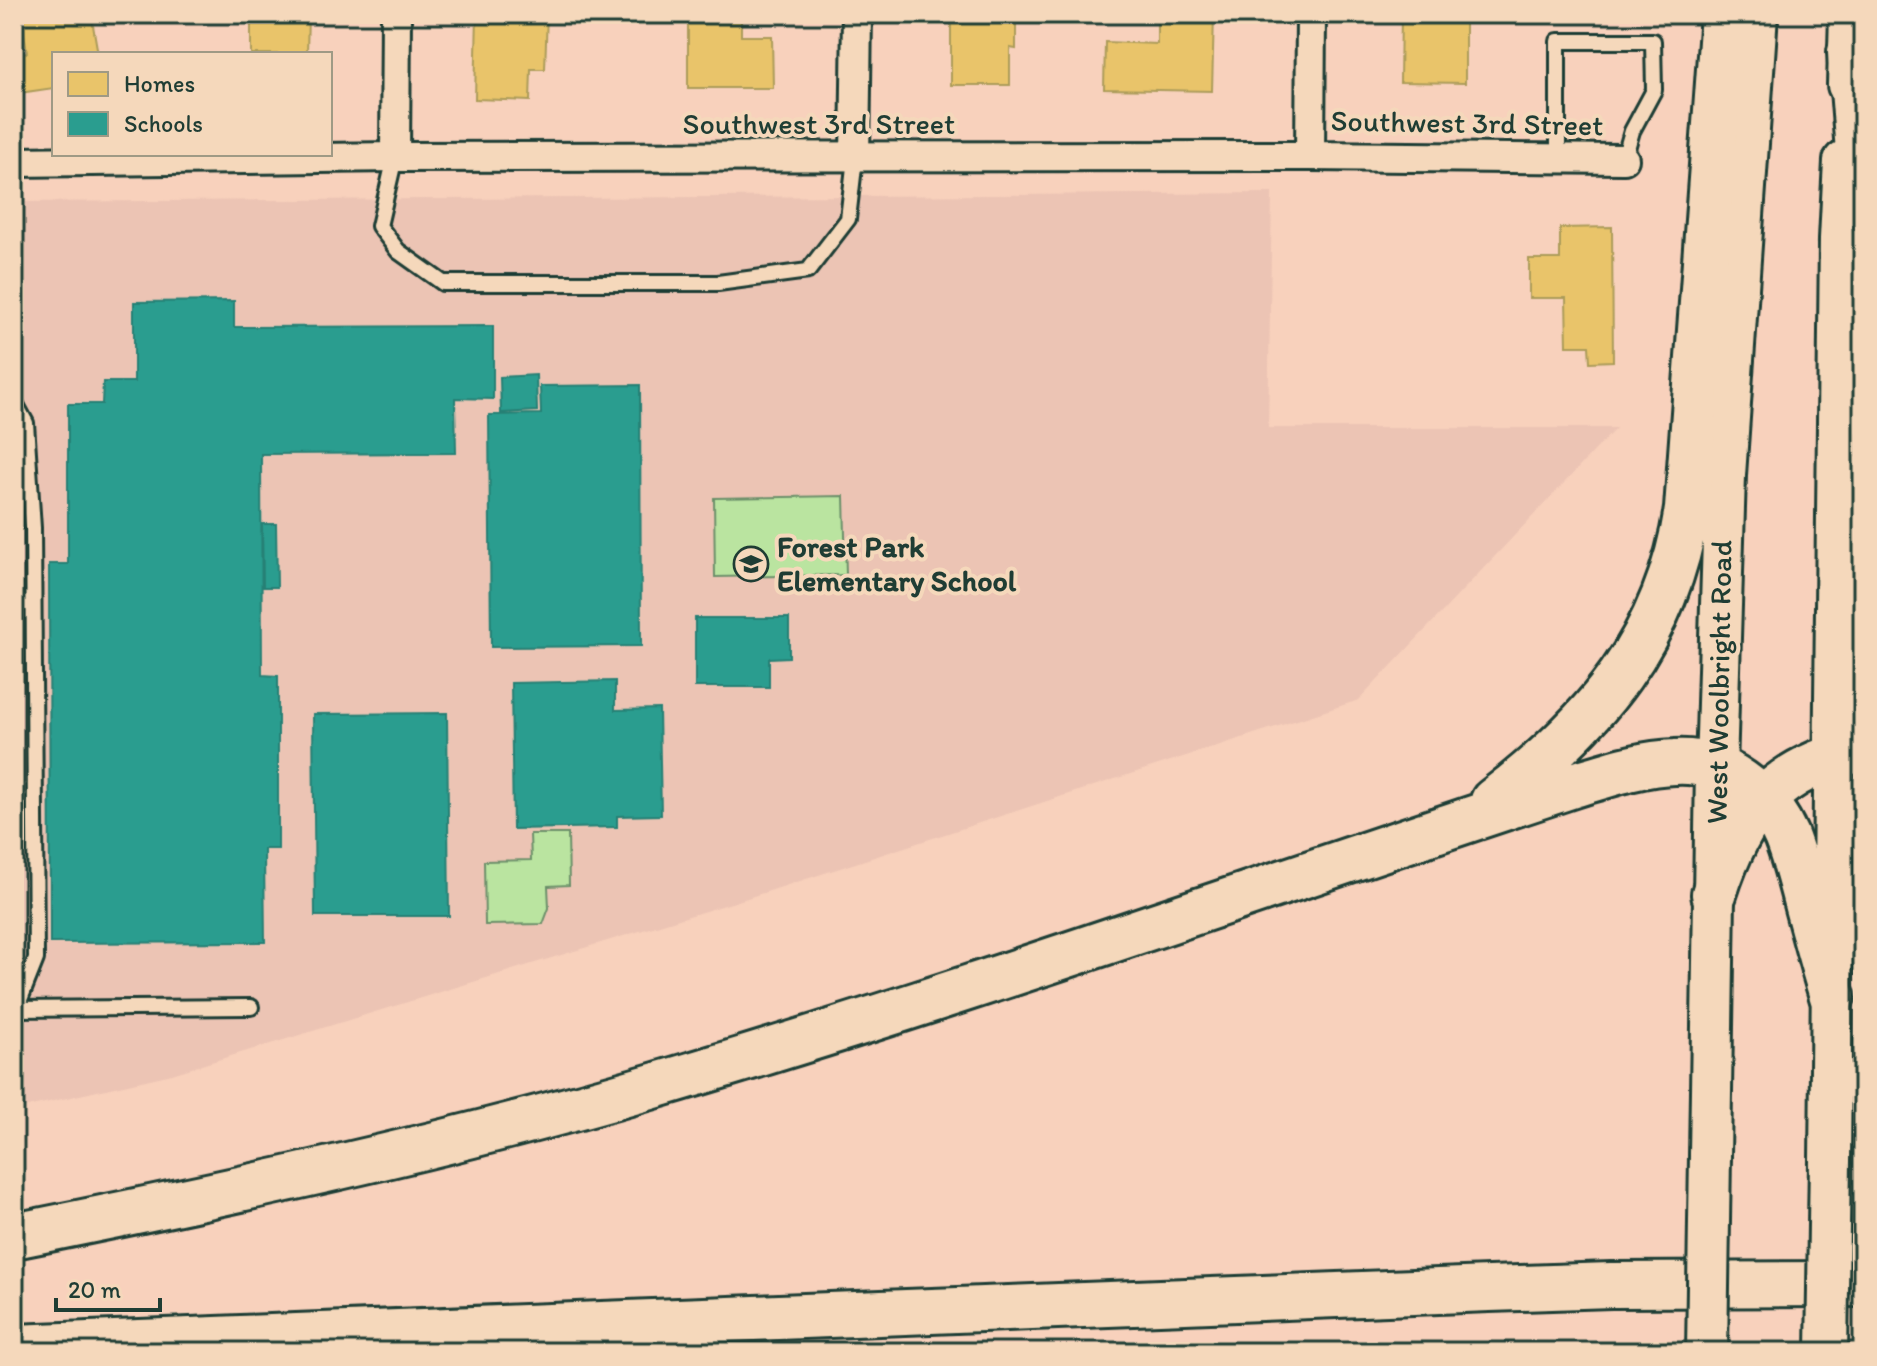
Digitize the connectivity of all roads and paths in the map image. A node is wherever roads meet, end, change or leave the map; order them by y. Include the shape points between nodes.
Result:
1 (396, 14) edge
2 (857, 14) edge
3 (1311, 14) edge
4 (1723, 14) edge
5 (1757, 14) edge
6 (1850, 33) edge
7 (1310, 156) junction
8 (395, 157) junction
9 (855, 158) junction
10 (1558, 158) junction
11 (1624, 159) joint
12 (14, 162) edge
13 (1863, 213) edge
14 (14, 401) edge
15 (14, 603) edge
16 (33, 603) junction
17 (1849, 752) edge
18 (1716, 768) junction
19 (1762, 800) junction
20 (1468, 819) junction
21 (1714, 894) junction
22 (1832, 996) junction
23 (251, 1007) dead end
24 (15, 1008) edge
25 (14, 1236) edge
26 (1863, 1284) edge
27 (14, 1347) edge
28 (1707, 1352) edge
29 (1827, 1352) edge

1 - 8 street
2 - 9 street
3 - 7 street
4 - 20 highway via 1687,509 1667,590 1640,648 1597,707 1526,775
5 - 18 main road, West Woolbright Road via 1725,475
6 - 13 highway
6 - 17 main road via 1840,239
7 - 9 street, Southwest 3rd Street
7 - 10 street, Southwest 3rd Street
8 - 9 street, Southwest 3rd Street
8 - 9 lane via 379,226 398,251 443,283 718,283 808,271 848,219
8 - 12 street, Southwest 3rd Street
10 - 11 street, Southwest 3rd Street
10 - 11 lane via 1558,41 1653,41 1654,90
14 - 16 lane via 26,423
15 - 16 lane
16 - 24 lane via 36,959
17 - 19 highway via 1791,777
17 - 22 main road
18 - 19 highway
18 - 20 highway via 1677,761 1633,768
18 - 21 main road, West Woolbright Road
19 - 21 highway via 1734,840
19 - 22 highway via 1785,833 1794,858
20 - 25 highway via 649,1087 263,1186
21 - 28 main road, West Woolbright Road, bridge
22 - 29 main road, bridge
23 - 24 lane
26 - 27 highway via 1626,1284

